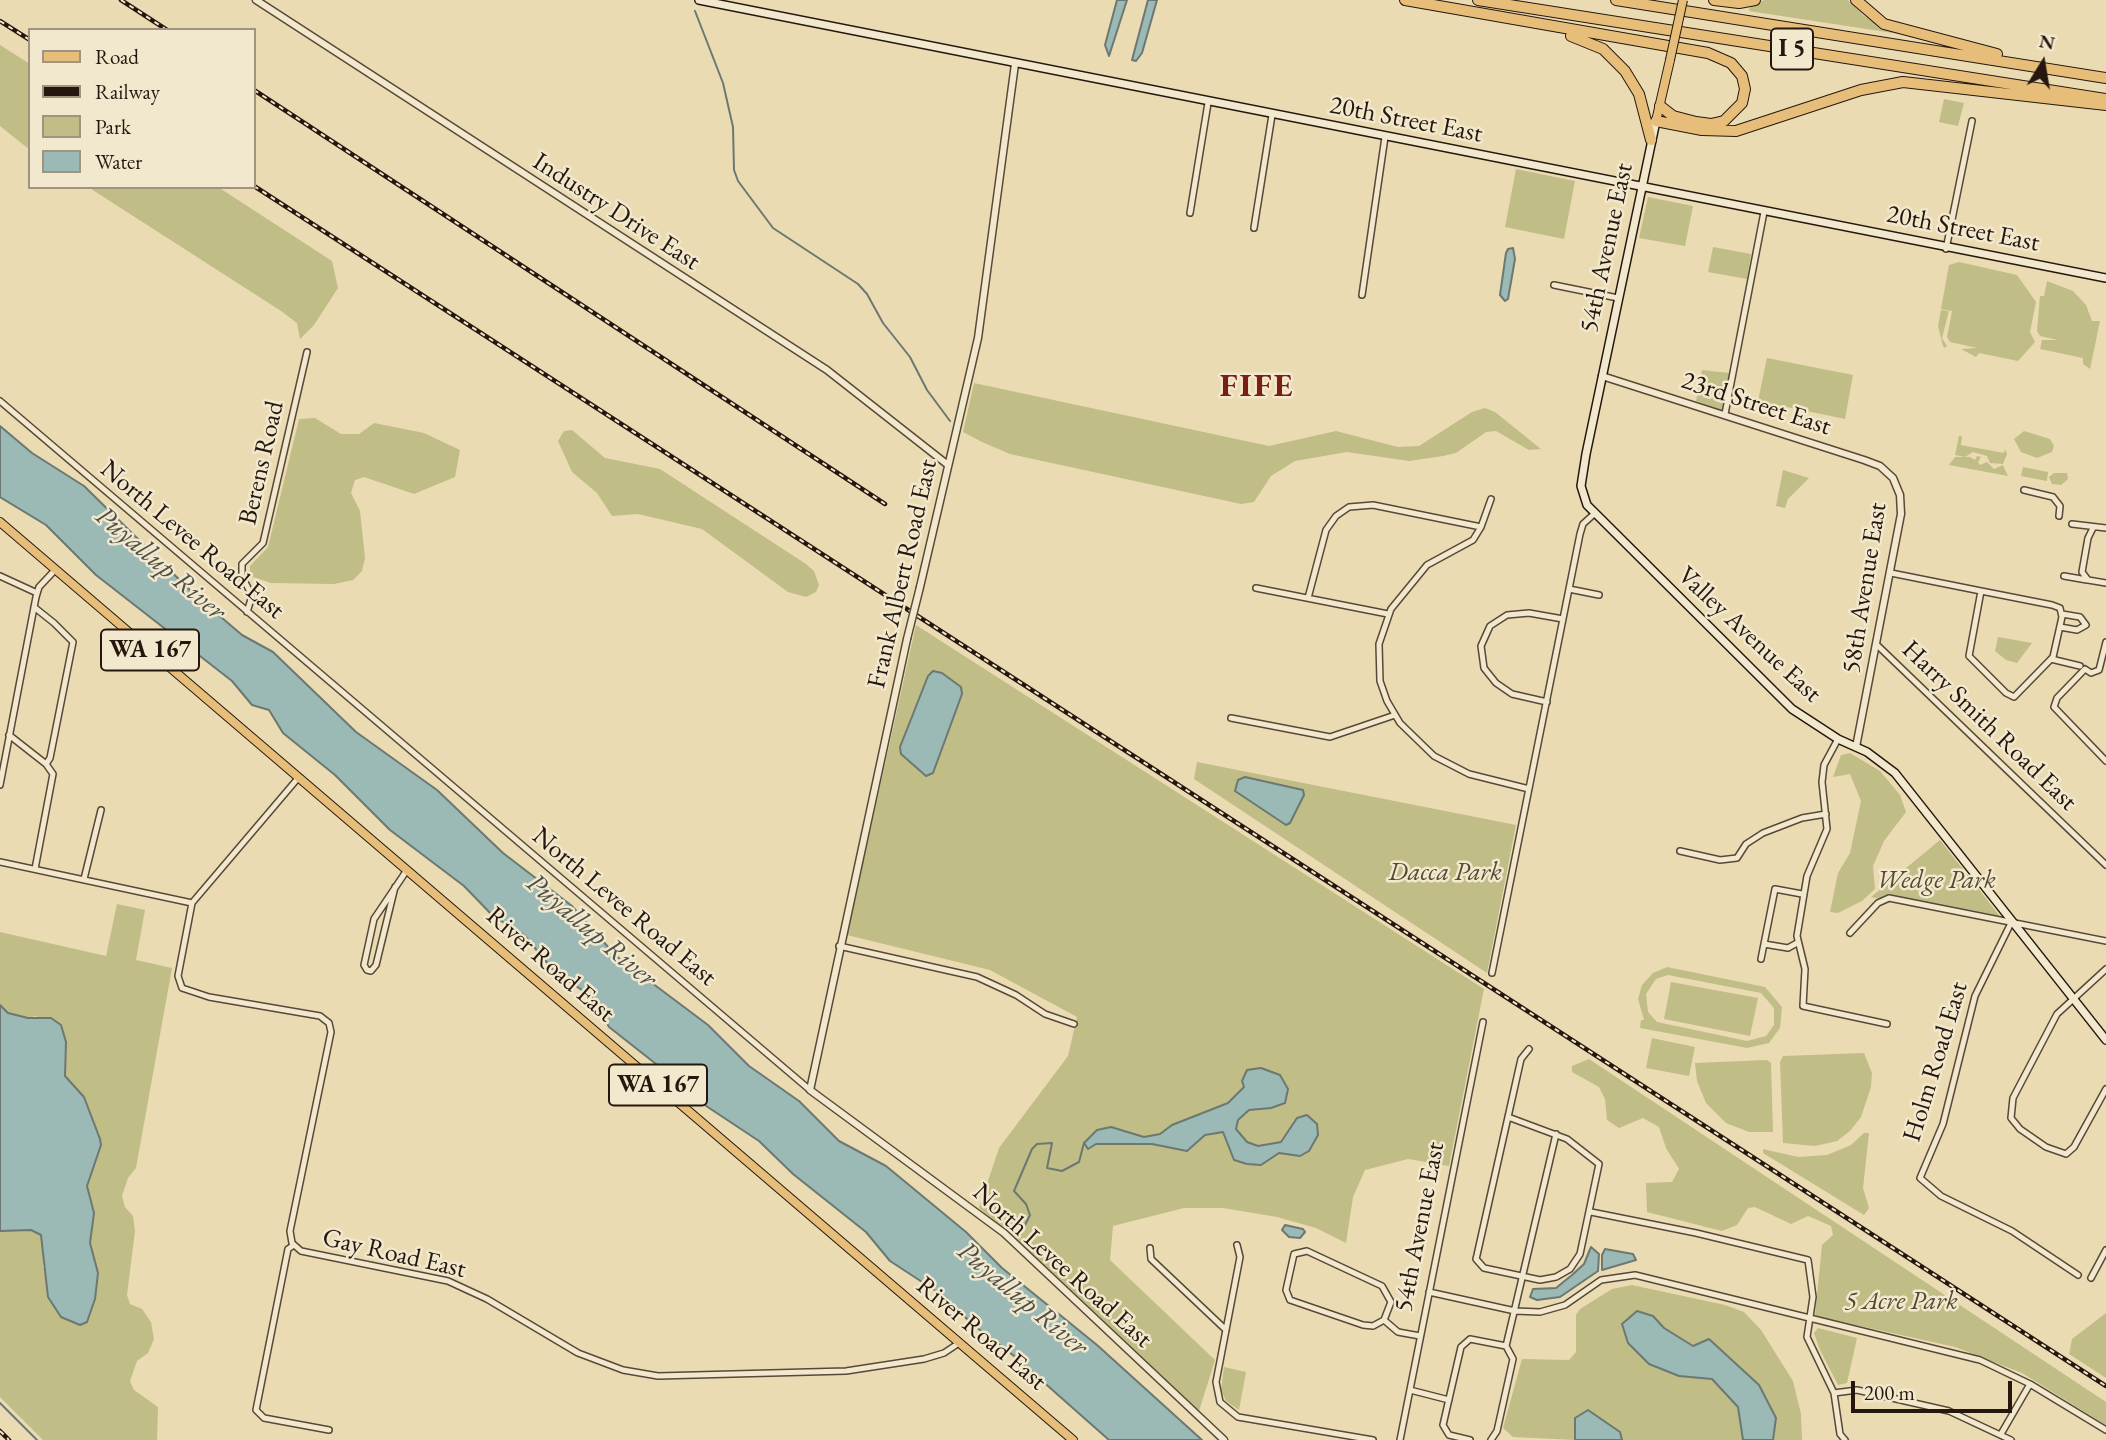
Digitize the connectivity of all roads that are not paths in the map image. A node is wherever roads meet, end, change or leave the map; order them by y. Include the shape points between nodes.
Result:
1 (256, 0) edge
2 (699, 0) edge
3 (1405, 0) edge
4 (1478, 0) edge
5 (1616, 0) edge
6 (1683, 0) edge
7 (1714, 0) edge
8 (1755, 0) edge
9 (1856, 0) edge
10 (1531, 23) junction
11 (1015, 64) junction
12 (2094, 76) junction
13 (2106, 78) edge
14 (2106, 99) edge
15 (1208, 103) junction
16 (2106, 105) edge
17 (1660, 106) junction
18 (1272, 115) junction
19 (1656, 121) junction
20 (1972, 121) dead end
21 (1385, 137) junction
22 (1651, 140) junction
23 (1641, 186) junction
24 (1764, 212) junction
25 (1190, 213) dead end
26 (1254, 228) dead end
27 (1946, 248) junction
28 (2106, 278) edge
29 (1554, 285) dead end
30 (1362, 295) dead end
31 (1618, 298) junction
32 (307, 352) dead end
33 (1602, 376) junction
34 (0, 401) edge
35 (1725, 414) junction
36 (948, 465) junction
37 (1893, 478) joint
38 (2024, 490) dead end
39 (1491, 499) dead end
40 (1587, 505) joint
41 (1594, 514) junction
42 (2059, 516) dead end
43 (0, 522) edge
44 (2071, 524) dead end
45 (1481, 527) junction
46 (2093, 528) junction
47 (2106, 528) edge
48 (55, 570) junction
49 (1891, 573) junction
50 (0, 576) edge
51 (2064, 576) dead end
52 (2090, 581) junction
53 (2106, 583) edge
54 (1256, 588) dead end
55 (1569, 589) junction
56 (1981, 591) junction
57 (37, 593) junction
58 (1599, 595) dead end
59 (1308, 598) junction
60 (34, 607) junction
61 (247, 612) junction
62 (1388, 614) junction
63 (2062, 614) junction
64 (1563, 619) junction
65 (2060, 627) junction
66 (2106, 642) edge
67 (1876, 644) junction
68 (2051, 659) junction
69 (2080, 666) dead end
70 (1546, 702) junction
71 (1395, 715) junction
72 (1231, 718) dead end
73 (9, 735) junction
74 (1838, 739) junction
75 (1856, 747) junction
76 (2104, 757) edge
77 (46, 764) junction
78 (299, 778) junction
79 (0, 785) edge
80 (1529, 789) junction
81 (101, 810) dead end
82 (1826, 814) junction
83 (1680, 851) dead end
84 (0, 862) edge
85 (2106, 865) edge
86 (35, 869) junction
87 (407, 870) junction
88 (85, 879) junction
89 (395, 887) junction
90 (1802, 894) junction
91 (192, 903) junction
92 (2012, 921) junction
93 (1850, 933) dead end
94 (2106, 941) edge
95 (1797, 943) junction
96 (1764, 944) junction
97 (839, 946) junction
98 (1761, 958) dead end
99 (2106, 969) edge
100 (1492, 973) dead end
101 (2074, 1001) junction
102 (1483, 1022) dead end
103 (1074, 1024) dead end
104 (1887, 1024) dead end
105 (2106, 1040) edge
106 (1529, 1049) dead end
107 (2106, 1089) edge
108 (810, 1090) junction
109 (1508, 1117) junction
110 (1556, 1134) junction
111 (1591, 1212) junction
112 (294, 1245) junction
113 (1237, 1245) dead end
114 (1150, 1248) dead end
115 (2106, 1250) edge
116 (1523, 1275) junction
117 (2078, 1275) dead end
118 (2091, 1278) dead end
119 (1429, 1292) junction
120 (1515, 1311) junction
121 (1808, 1319) junction
122 (1384, 1320) junction
123 (1226, 1330) junction
124 (1420, 1336) junction
125 (959, 1343) junction
126 (1506, 1346) junction
127 (2030, 1384) junction
128 (1410, 1390) junction
129 (1835, 1393) junction
130 (1449, 1400) junction
131 (329, 1430) dead end
132 (2106, 1430) edge
133 (2001, 1434) junction
134 (1492, 1439) edge
135 (1844, 1439) edge
136 (1073, 1440) edge
137 (1224, 1440) edge
138 (1373, 1440) edge
139 (1400, 1440) edge
140 (1470, 1440) edge
141 (2011, 1440) edge

1 - 36 street, Industry Drive East via 827,370
2 - 11 main road, 20th Street East
3 - 10 highway
4 - 14 highway, I 5
5 - 12 highway, I 5
6 - 17 main road, 54th Avenue East, bridge
7 - 8 highway
9 - 12 highway via 1892,27
10 - 17 highway via 1708,53 1731,63 1742,76 1742,103 1724,121 1696,122 1673,116
10 - 22 highway via 1591,42 1615,59 1639,94
11 - 15 main road, 20th Street East
11 - 36 street, Frank Albert Road East via 978,338
12 - 13 highway, I 5
15 - 18 main road, 20th Street East
15 - 25 street
16 - 19 highway via 1903,82 1861,90 1736,131
17 - 19 main road, 54th Avenue East
18 - 21 main road, 20th Street East
18 - 26 street
19 - 22 main road, 54th Avenue East
20 - 27 street
21 - 23 main road, 20th Street East
21 - 30 street
22 - 23 main road, 54th Avenue East
23 - 24 main road, 20th Street East
23 - 31 main road, 54th Avenue East
24 - 27 main road, 20th Street East
24 - 35 street
27 - 28 main road, 20th Street East
29 - 31 street
31 - 33 main road, 54th Avenue East
32 - 61 street, Berens Road via 263,543 242,564 242,576 252,596
33 - 35 street, 23rd Street East
33 - 40 main road, 54th Avenue East via 1582,475
34 - 61 street, North Levee Road East
35 - 37 street, 23rd Street East via 1873,463
36 - 97 street, Frank Albert Road East, bridge
37 - 49 street, 58th Avenue East via 1902,507
38 - 42 street via 2054,498 2061,508
39 - 45 street
40 - 41 main road, Valley Avenue East
41 - 55 street via 1581,529
41 - 74 main road, Valley Avenue East via 1792,709
43 - 48 main road, River Road East / WA 167
44 - 46 street
45 - 59 street via 1373,505 1349,508 1326,530
45 - 62 street via 1469,543 1423,569
46 - 47 street
46 - 52 street via 2082,569
48 - 57 street
48 - 78 main road, River Road East / WA 167
49 - 56 street
49 - 67 street, 58th Avenue East
50 - 57 street
51 - 52 street
52 - 53 street
54 - 59 street
55 - 58 street
55 - 64 street
56 - 63 street via 2052,605
56 - 68 street via 1968,651 1973,663 2013,697
57 - 60 street
59 - 62 street
60 - 73 street
60 - 77 street via 71,640 72,649 51,758
61 - 108 street, North Levee Road East
62 - 71 street via 1378,664 1382,689
63 - 65 street
63 - 65 street via 2080,617 2086,624 2081,629
64 - 70 street
64 - 70 street via 1529,613 1507,615 1490,626 1481,646 1484,668 1496,683 1512,694
65 - 68 street
66 - 76 street via 2099,670 2091,673 2085,669 2054,706
67 - 75 street, 58th Avenue East
67 - 85 street, Harry Smith Road East
68 - 69 street
70 - 80 street
71 - 72 street via 1330,737
71 - 80 street via 1442,762
73 - 77 street
73 - 79 street
74 - 75 main road, Valley Avenue East
74 - 82 street via 1824,765
75 - 92 main road, Valley Avenue East via 1895,773
77 - 86 street via 53,779
78 - 87 main road, River Road East / WA 167
78 - 91 street
80 - 100 street
81 - 88 street
82 - 83 street via 1795,820 1757,836 1743,846 1737,858 1720,860
82 - 90 street via 1826,832
84 - 86 street
86 - 88 street
87 - 89 street
87 - 125 main road, River Road East / WA 167
88 - 91 street
89 - 89 street via 374,919 364,965 368,971 376,965
90 - 95 street
90 - 96 street via 1774,889
91 - 112 street, Gay Road East via 178,976 182,988 320,1016 331,1027 290,1231
92 - 93 street via 1887,898
92 - 94 street
92 - 101 main road, Valley Avenue East
92 - 117 street, Holm Road East via 1975,996 1943,1124 1920,1178 1941,1196 2011,1231
95 - 96 street via 1787,948
95 - 104 street via 1805,969 1803,1006 1870,1016
96 - 98 street
97 - 103 street via 977,977 1045,1014
97 - 108 street, Frank Albert Road East
99 - 101 street
101 - 105 main road, Valley Avenue East
101 - 107 street via 2057,1014 2013,1098 2011,1118 2046,1147 2066,1154
102 - 119 street, 54th Avenue East
106 - 109 street via 1521,1059
108 - 137 street, North Levee Road East via 1004,1233
109 - 110 street
109 - 116 street via 1476,1255 1484,1268
110 - 111 street via 1599,1164
110 - 116 street
111 - 116 street via 1580,1254 1570,1269 1548,1279
111 - 121 street via 1808,1260 1813,1297
112 - 125 street, Gay Road East via 311,1255 448,1281 578,1353 605,1365 650,1375 846,1371 924,1359
112 - 131 street via 288,1249 257,1413
113 - 123 street via 1240,1257
114 - 123 street via 1151,1259
115 - 118 street
116 - 120 street
119 - 120 street
119 - 124 street, 54th Avenue East
120 - 121 street via 1551,1311 1601,1280 1634,1275
120 - 126 street
121 - 127 street via 1958,1353
121 - 129 street via 1807,1337
122 - 122 street via 1391,1302 1382,1286 1307,1251 1297,1251 1287,1298 1293,1303 1363,1325
122 - 124 street via 1398,1332
123 - 138 street via 1216,1382 1220,1402 1238,1417
124 - 128 street, 54th Avenue East
125 - 136 main road, River Road East / WA 167
126 - 130 street via 1465,1341
126 - 134 street via 1513,1359
127 - 132 street
127 - 133 street
128 - 130 street
128 - 139 street, 54th Avenue East
129 - 133 street via 1857,1390 1949,1411
129 - 135 street
130 - 140 street via 1445,1430
133 - 141 street

